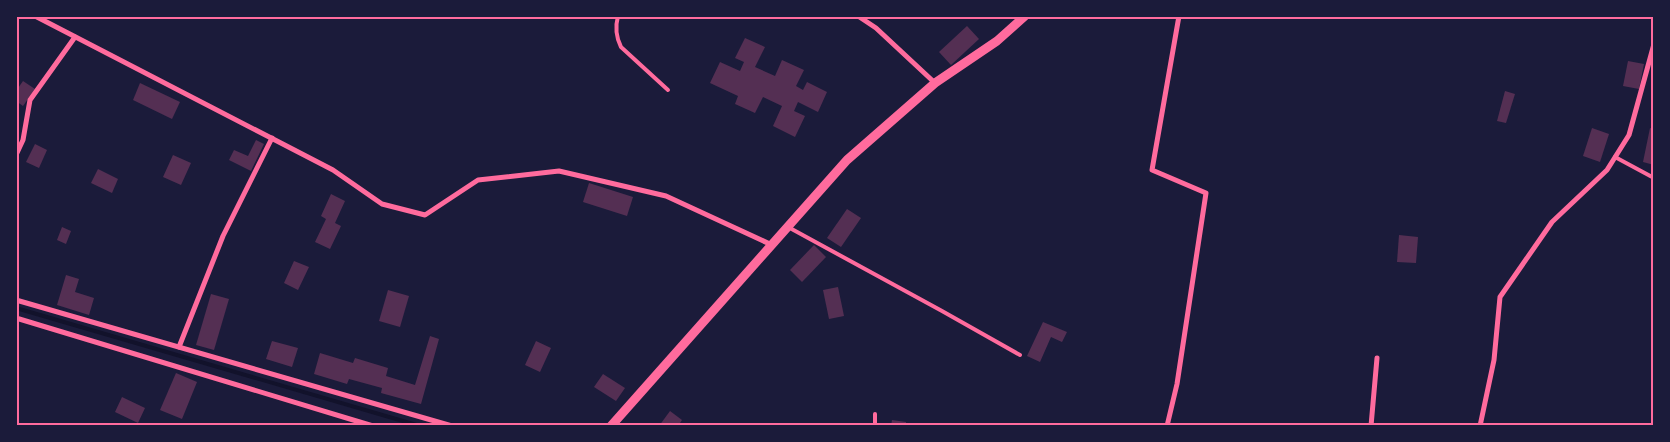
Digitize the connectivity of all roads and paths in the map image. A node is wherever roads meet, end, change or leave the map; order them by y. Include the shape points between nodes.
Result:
1 (35, 16) edge
2 (618, 16) edge
3 (858, 16) edge
4 (1025, 16) edge
5 (1179, 16) edge
6 (75, 37) junction
7 (1654, 44) edge
8 (935, 83) junction
9 (668, 90) dead end
10 (272, 138) junction
11 (16, 155) edge
12 (1615, 157) junction
13 (1654, 178) edge
14 (788, 227) junction
15 (772, 245) junction
16 (16, 300) edge
17 (16, 318) edge
18 (179, 347) junction
19 (1020, 355) dead end
20 (1377, 358) dead end
21 (875, 414) dead end
22 (373, 426) edge
23 (452, 426) edge
24 (612, 426) edge
25 (876, 426) edge
26 (1167, 426) edge
27 (1371, 426) edge
28 (1480, 426) edge

1 - 6 street
2 - 9 lane via 617,39 621,47
3 - 8 street via 876,28
4 - 8 street via 997,41
5 - 26 street via 1152,170 1206,193 1177,384
6 - 10 street
6 - 11 street via 30,100 23,140
7 - 12 street via 1629,135
8 - 14 street via 847,160
10 - 15 street via 333,170 382,204 426,214 478,180 559,171 666,196
10 - 18 street via 223,236
12 - 13 lane
12 - 28 street via 1606,170 1552,222 1500,297 1494,360
14 - 15 street
14 - 19 lane
15 - 24 street
16 - 18 street
17 - 22 street
18 - 23 street
20 - 27 street
21 - 25 lane

